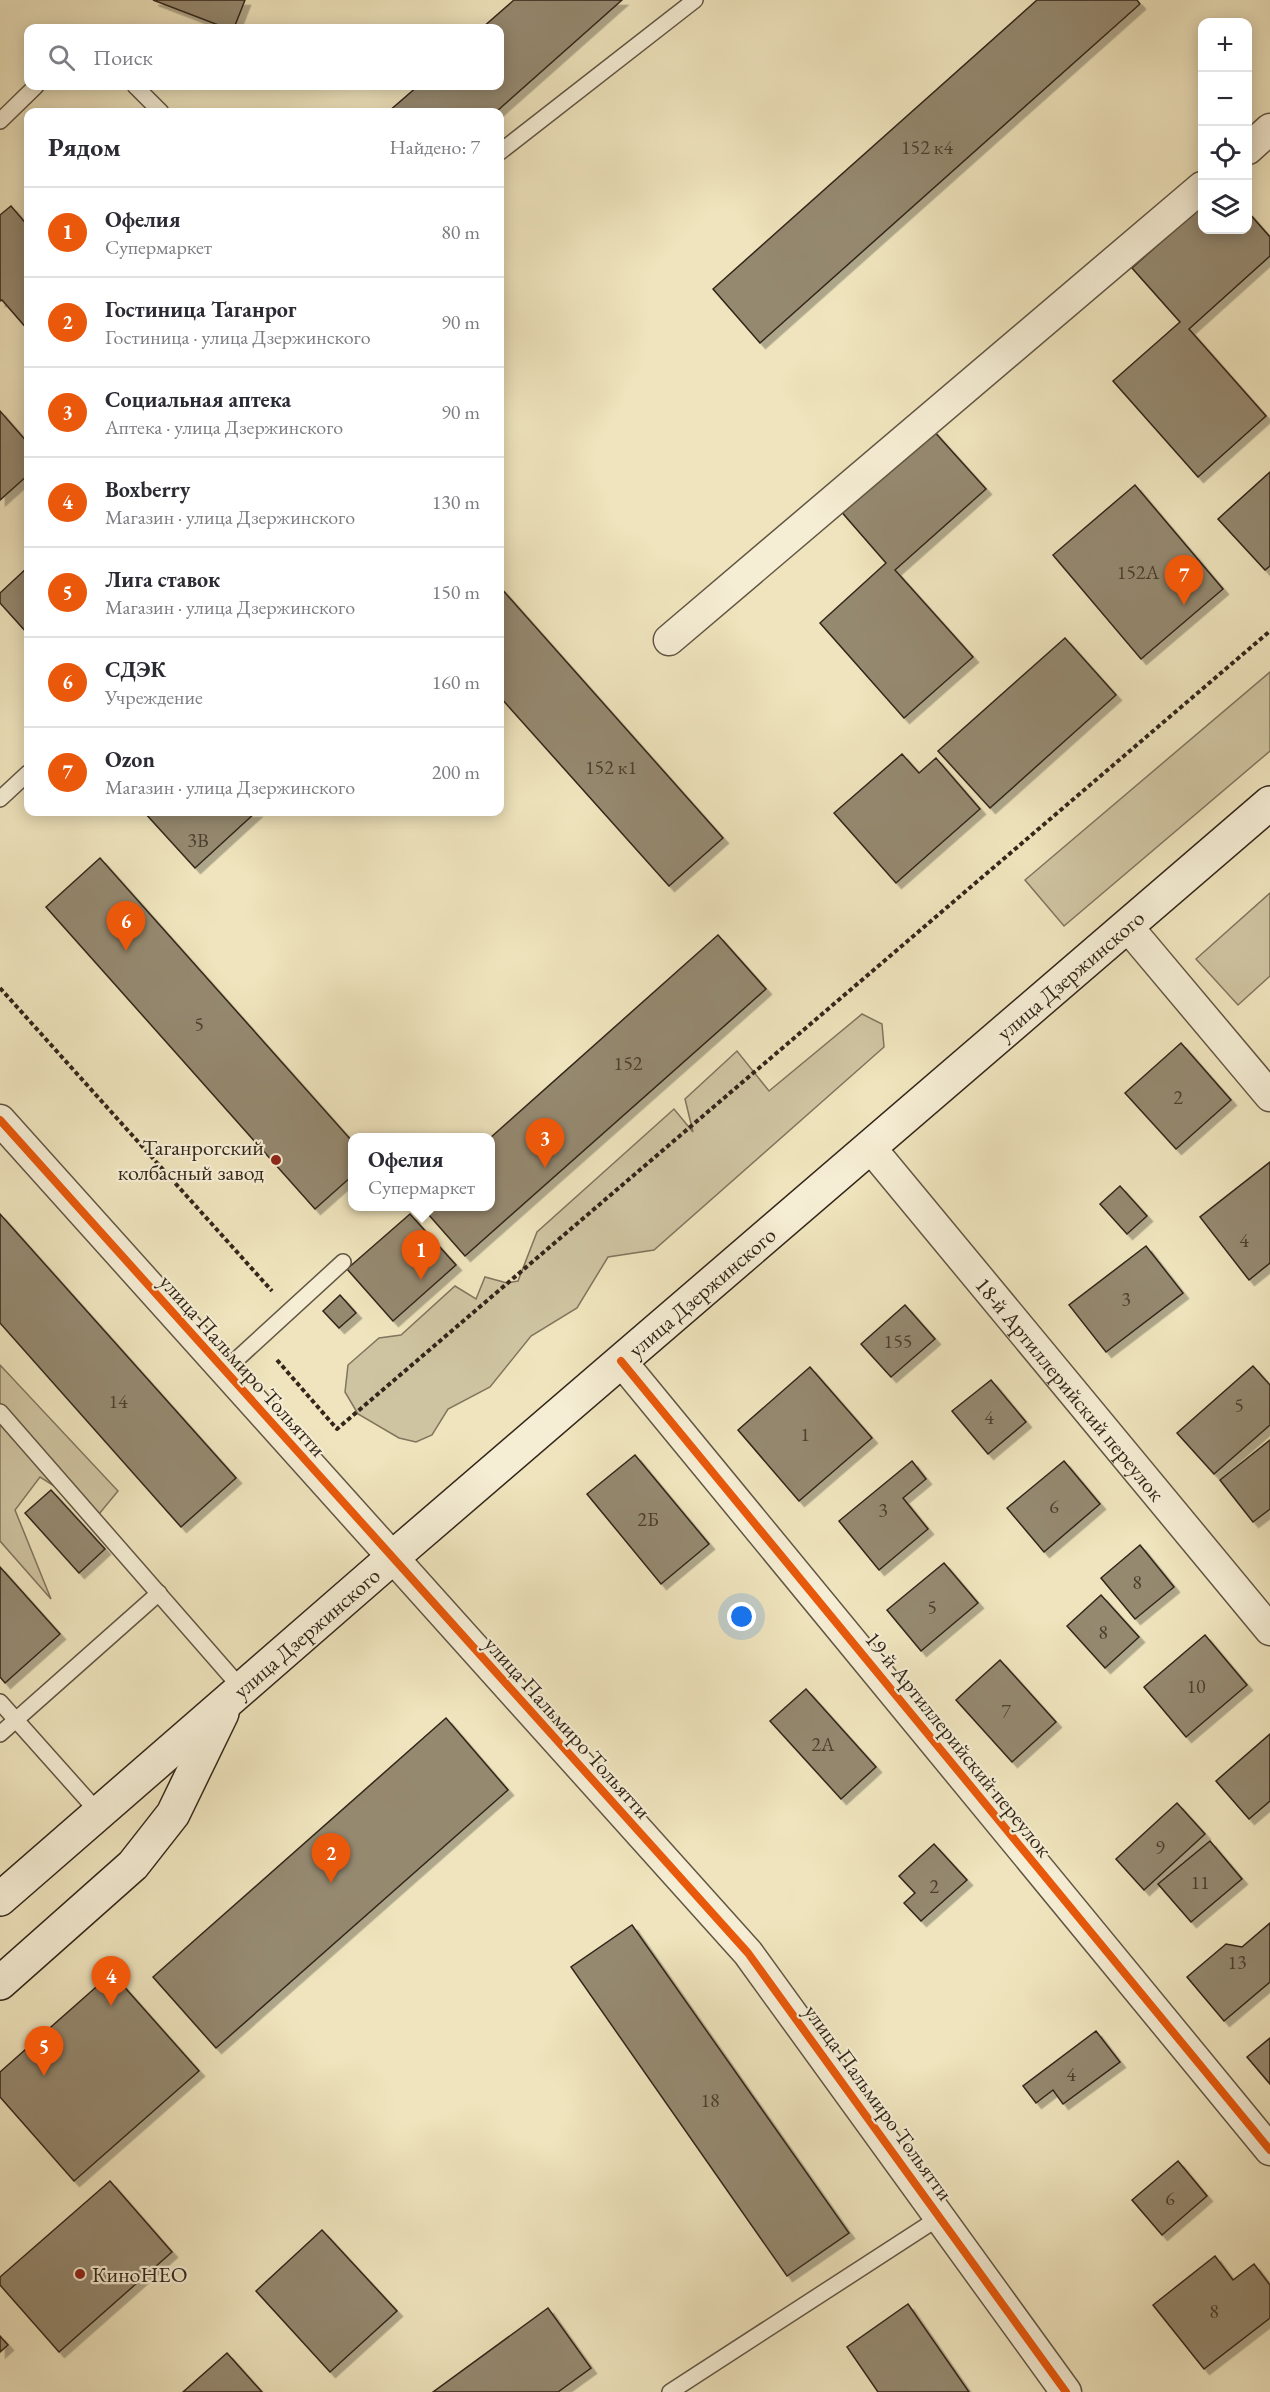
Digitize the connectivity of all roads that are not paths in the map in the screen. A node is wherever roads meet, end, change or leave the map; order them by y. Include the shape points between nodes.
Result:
1 (695, 0) edge
2 (32, 90) edge
3 (139, 90) edge
4 (157, 108) edge
5 (0, 120) edge
6 (1270, 129) edge
7 (1252, 145) edge
8 (504, 149) edge
9 (1198, 191) edge
10 (669, 640) dead end
11 (24, 777) edge
12 (0, 799) edge
13 (1270, 803) edge
14 (1127, 926) junction
15 (1270, 1096) edge
16 (0, 1120) edge
17 (870, 1147) junction
18 (344, 1262) dead end
19 (621, 1361) junction
20 (224, 1371) junction
21 (0, 1412) edge
22 (392, 1558) junction
23 (159, 1593) junction
24 (1270, 1630) edge
25 (235, 1695) junction
26 (0, 1702) edge
27 (16, 1719) junction
28 (0, 1734) edge
29 (99, 1813) junction
30 (0, 1899) edge
31 (0, 1983) edge
32 (1270, 2150) edge
33 (939, 2217) junction
34 (670, 2392) edge
35 (1066, 2392) edge

1 - 8 lane
2 - 5 lane
3 - 4 lane
6 - 7 street
9 - 10 street
11 - 12 lane
13 - 14 main road, улица Дзержинского
14 - 15 street
14 - 17 main road, улица Дзержинского
16 - 20 street, улица Пальмиро Тольятти
17 - 19 main road, улица Дзержинского
17 - 24 street, 18-й Артиллерийский переулок
18 - 20 lane
19 - 22 main road, улица Дзержинского
19 - 32 street, 19-й Артиллерийский переулок
20 - 22 street, улица Пальмиро Тольятти
21 - 23 lane
22 - 25 main road, улица Дзержинского
22 - 33 street, улица Пальмиро Тольятти via 748,1953
23 - 25 lane
23 - 27 lane
25 - 29 main road, улица Дзержинского
25 - 31 main road via 173,1814 133,1865
26 - 27 lane
27 - 28 lane
27 - 29 lane
29 - 30 main road, улица Дзержинского
33 - 34 lane
33 - 35 street, улица Пальмиро Тольятти

